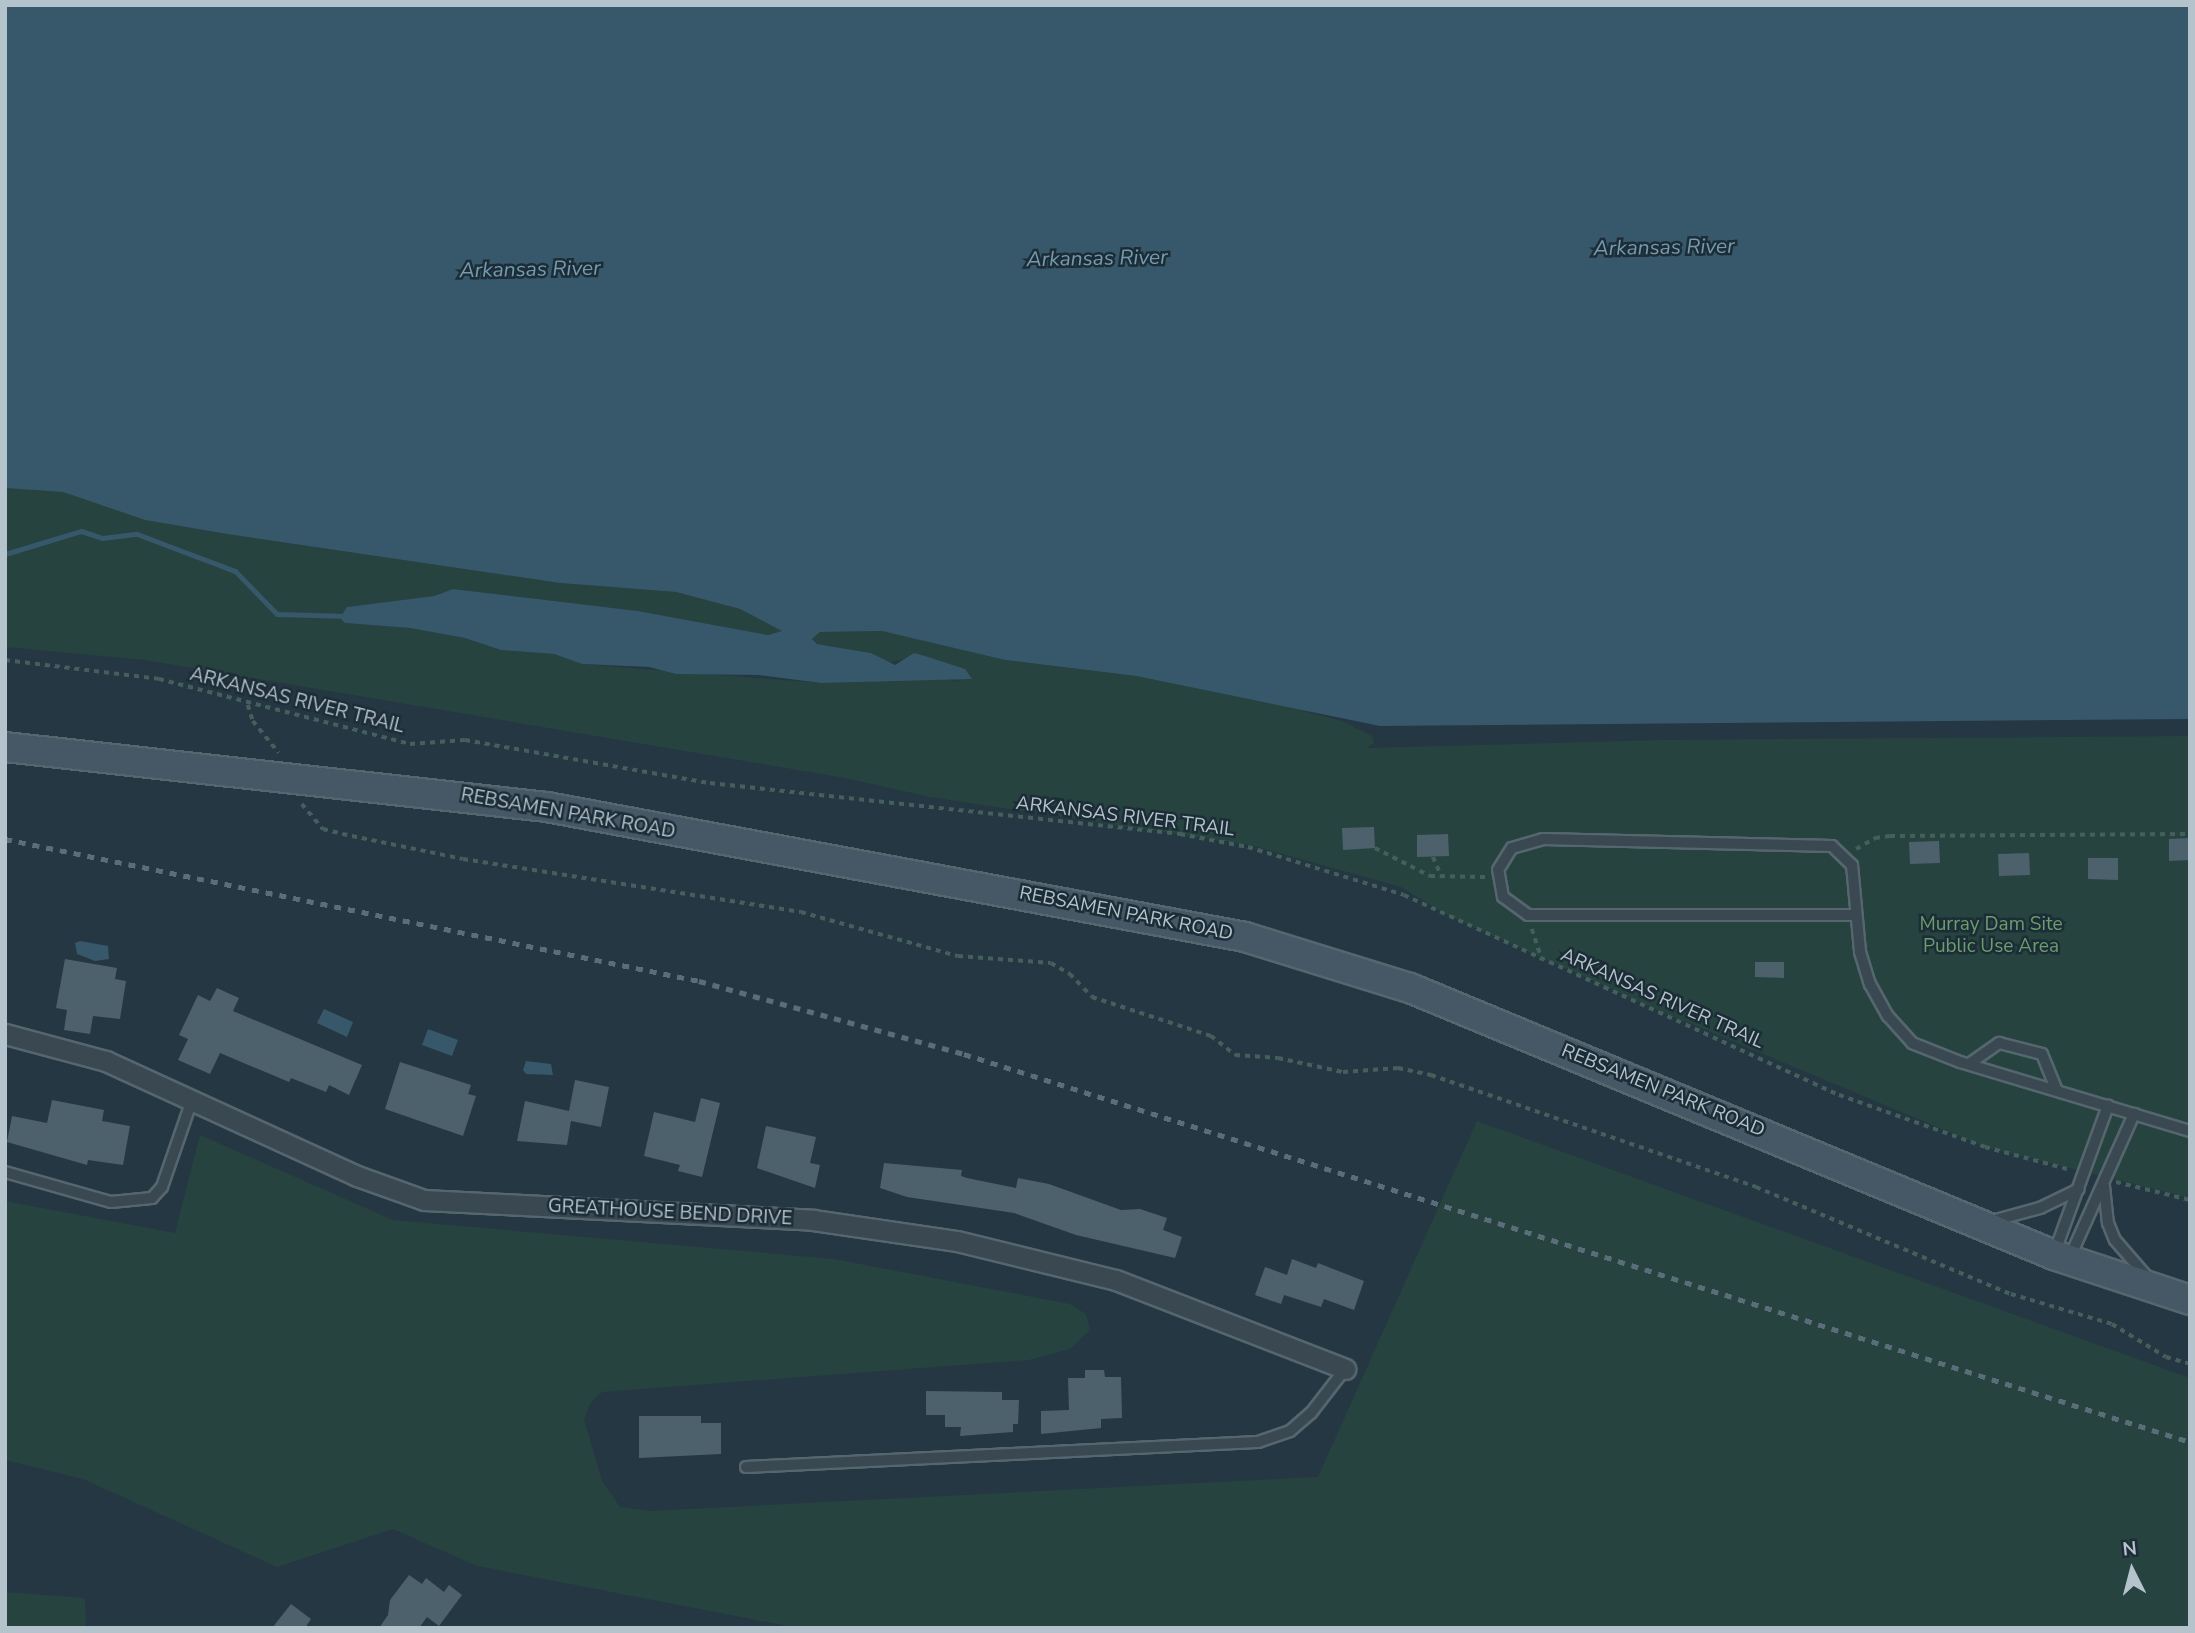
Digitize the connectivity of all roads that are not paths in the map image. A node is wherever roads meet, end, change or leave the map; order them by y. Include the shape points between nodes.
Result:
1 (5, 747) edge
2 (1855, 915) junction
3 (5, 1034) edge
4 (1969, 1064) junction
5 (2056, 1089) junction
6 (192, 1100) junction
7 (2108, 1106) junction
8 (2134, 1114) junction
9 (2190, 1131) edge
10 (5, 1172) edge
11 (2105, 1183) junction
12 (2079, 1189) junction
13 (1979, 1223) junction
14 (2062, 1258) junction
15 (2162, 1292) junction
16 (2190, 1300) edge
17 (1345, 1368) joint
18 (746, 1467) dead end

1 - 13 street, REBSAMEN PARK ROAD via 547,807 1106,908 1281,947 1466,1009
2 - 2 lane via 1854,873 1847,856 1823,844 1543,839 1512,848 1500,863 1498,877 1509,904 1528,915
2 - 4 lane via 1864,967 1897,1028 1925,1050
3 - 6 street, GREATHOUSE BEND DRIVE via 106,1061
4 - 5 lane
4 - 5 lane via 1999,1043 2042,1054
5 - 7 lane
6 - 10 lane via 163,1187 152,1198 111,1202
6 - 17 street, GREATHOUSE BEND DRIVE via 357,1176 424,1200 813,1220 957,1241 1116,1280
7 - 8 lane
7 - 12 lane
8 - 9 lane
8 - 11 lane
11 - 14 lane
11 - 15 lane via 2108,1223 2115,1240
12 - 13 lane via 2040,1208
12 - 14 lane
13 - 14 street, REBSAMEN PARK ROAD
14 - 15 street, REBSAMEN PARK ROAD
15 - 16 street, REBSAMEN PARK ROAD
17 - 18 lane via 1311,1413 1290,1431 1258,1442

